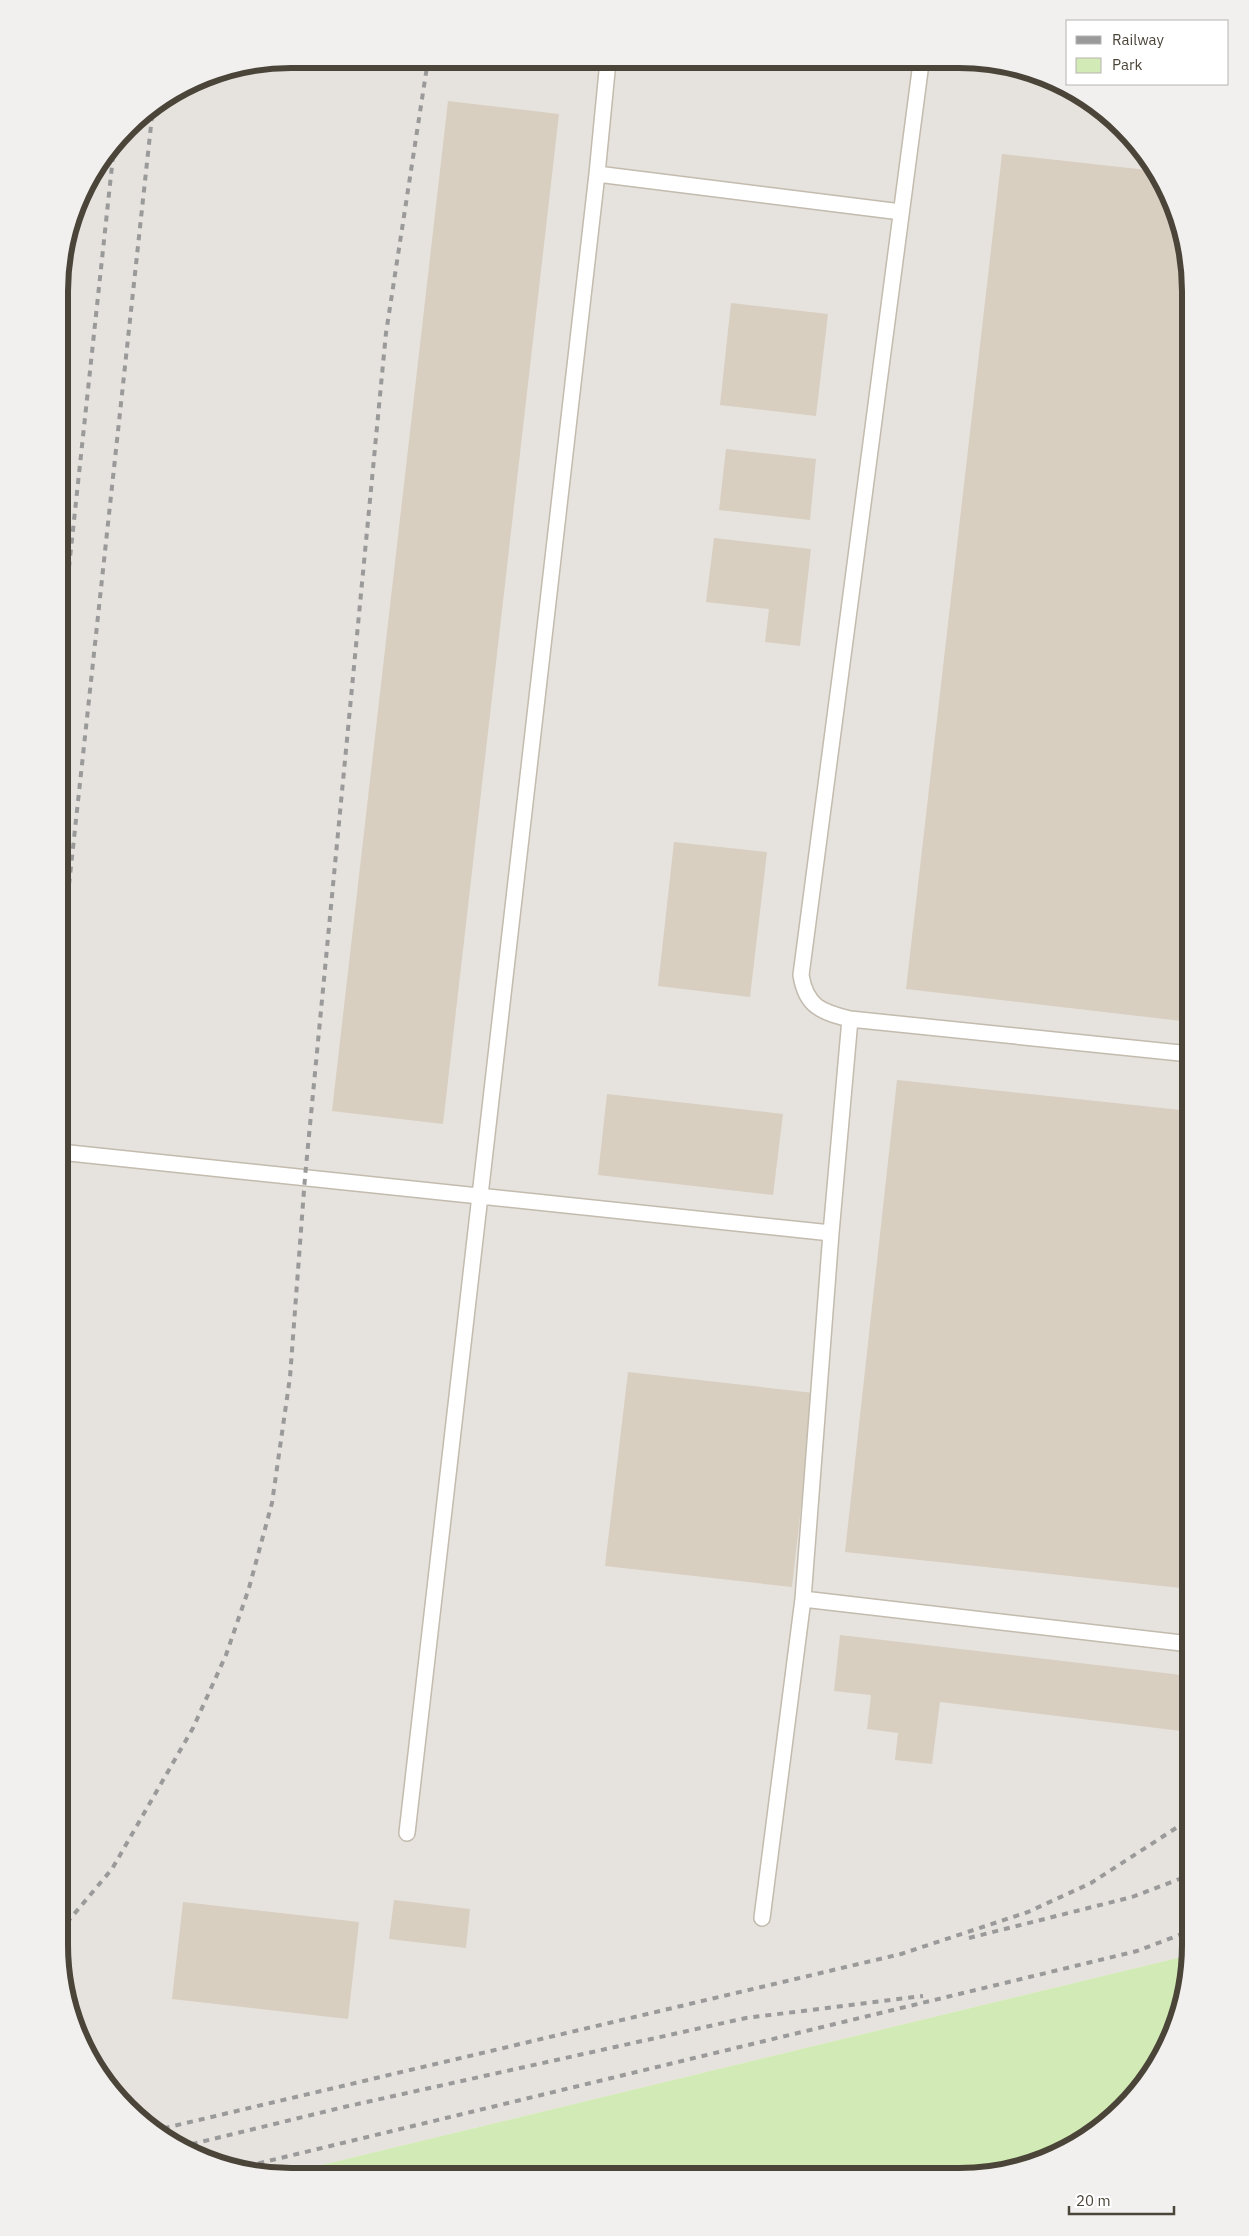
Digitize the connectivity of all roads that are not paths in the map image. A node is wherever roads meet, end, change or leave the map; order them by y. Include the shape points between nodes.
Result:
1 (607, 68) edge
2 (919, 68) edge
3 (597, 174) junction
4 (901, 212) junction
5 (850, 1019) junction
6 (1182, 1053) edge
7 (68, 1153) edge
8 (480, 1196) junction
9 (831, 1233) junction
10 (803, 1599) junction
11 (1182, 1643) edge
12 (407, 1833) dead end
13 (762, 1918) dead end

1 - 3 lane
2 - 4 lane
3 - 4 lane
3 - 8 lane
4 - 5 lane via 801,975 803,990 810,1002 819,1009
5 - 6 lane
5 - 9 lane
7 - 8 lane
8 - 9 lane
8 - 12 lane
9 - 10 lane
10 - 11 lane
10 - 13 lane

